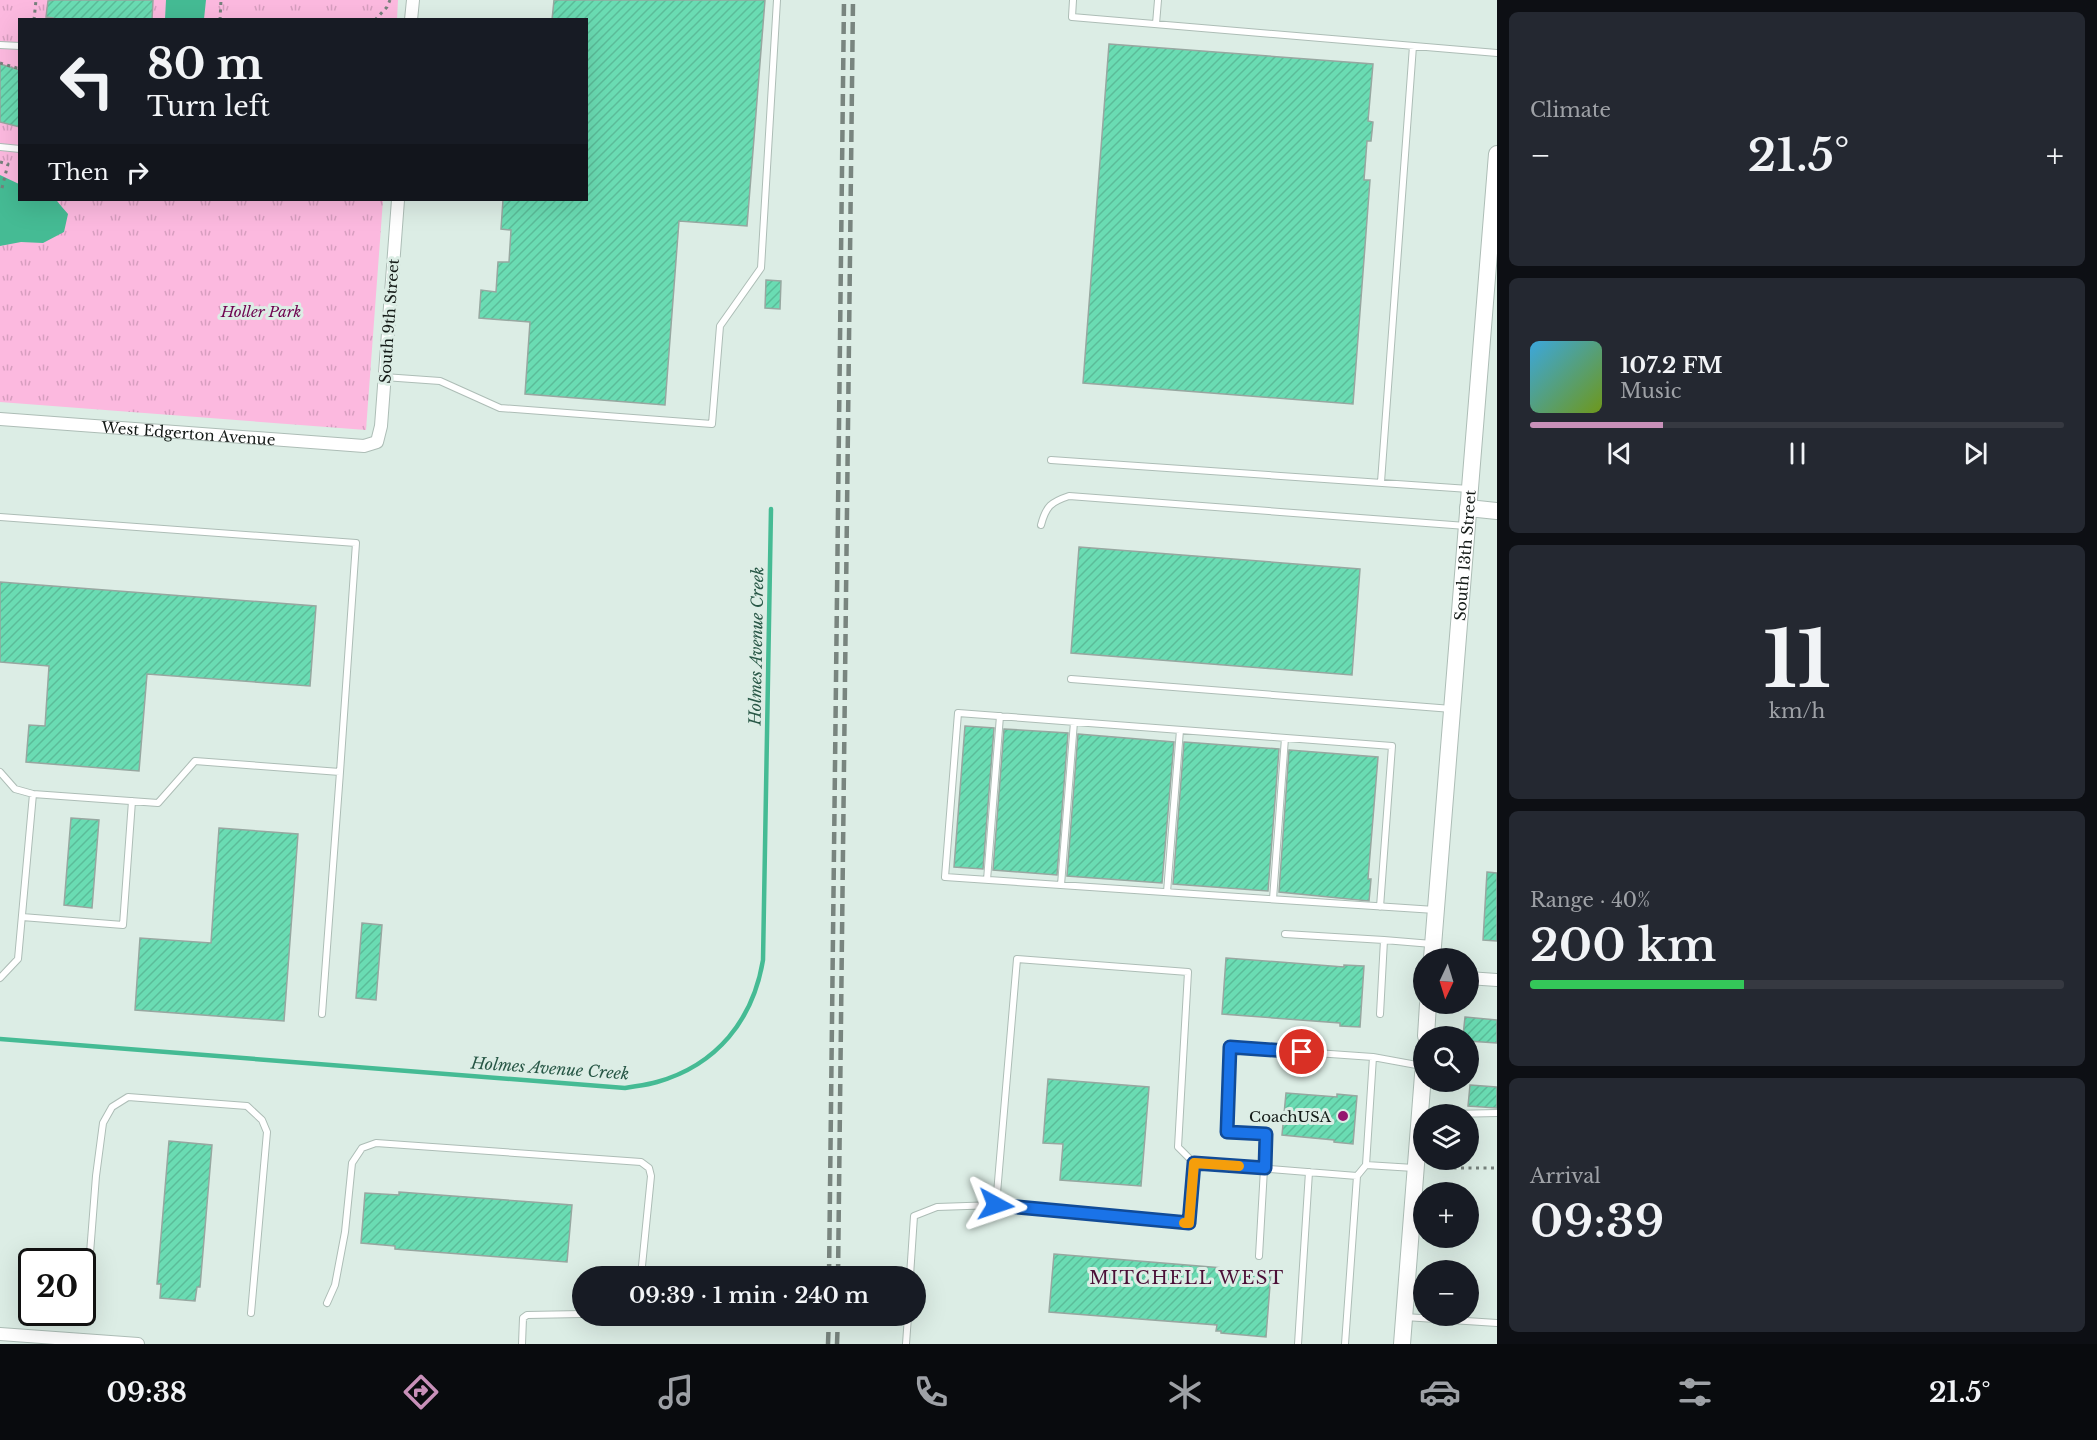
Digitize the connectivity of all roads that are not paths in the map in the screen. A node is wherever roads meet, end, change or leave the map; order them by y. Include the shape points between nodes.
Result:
1 (412, 0) edge
2 (777, 0) edge
3 (1074, 0) edge
4 (1158, 0) edge
5 (411, 18) edge
6 (1156, 24) junction
7 (0, 45) edge
8 (18, 46) edge
9 (1413, 46) junction
10 (1497, 53) edge
11 (0, 147) edge
12 (18, 149) edge
13 (1497, 154) edge
14 (398, 201) edge
15 (384, 377) junction
16 (0, 419) edge
17 (376, 442) joint
18 (1051, 460) dead end
19 (1381, 482) junction
20 (1470, 489) junction
21 (1468, 508) junction
22 (1497, 511) edge
23 (0, 517) edge
24 (1041, 525) dead end
25 (1467, 526) junction
26 (1071, 679) dead end
27 (1452, 710) junction
28 (1000, 716) junction
29 (1074, 722) junction
30 (1180, 730) junction
31 (1285, 738) junction
32 (0, 772) edge
33 (340, 772) junction
34 (33, 794) junction
35 (132, 801) junction
36 (987, 880) junction
37 (1061, 885) junction
38 (1167, 892) junction
39 (1273, 899) junction
40 (1380, 907) junction
41 (1436, 910) junction
42 (22, 916) junction
43 (1285, 934) dead end
44 (1384, 940) junction
45 (1419, 948) edge
46 (1432, 948) edge
47 (0, 978) edge
48 (1479, 979) edge
49 (1497, 980) edge
50 (322, 1014) dead end
51 (1380, 1014) dead end
52 (1373, 1057) junction
53 (1413, 1063) edge
54 (1479, 1113) edge
55 (1497, 1113) edge
56 (1194, 1163) junction
57 (1366, 1165) junction
58 (1265, 1168) junction
59 (1413, 1168) edge
60 (1416, 1170) edge
61 (1309, 1172) junction
62 (1356, 1176) junction
63 (996, 1205) junction
64 (90, 1248) edge
65 (1259, 1256) dead end
66 (642, 1266) edge
67 (911, 1266) edge
68 (327, 1303) dead end
69 (251, 1313) dead end
70 (572, 1314) edge
71 (1404, 1317) junction
72 (1497, 1323) edge
73 (907, 1326) edge
74 (0, 1334) edge
75 (138, 1344) edge
76 (522, 1344) edge
77 (906, 1344) edge
78 (1298, 1344) edge
79 (1345, 1344) edge
80 (1402, 1344) edge

1 - 5 street
2 - 15 lane via 761,268 720,326 712,424 500,408 440,381
3 - 6 lane via 1072,17
4 - 6 lane
6 - 9 lane
7 - 8 lane
9 - 10 lane
9 - 19 lane
11 - 12 lane
13 - 20 street, South 13th Street
14 - 15 street, South 9th Street
15 - 17 street, South 9th Street via 381,426
16 - 17 street, West Edgerton Avenue via 364,446
18 - 19 lane
19 - 20 lane
20 - 21 street, South 13th Street
21 - 22 street
21 - 25 street, South 13th Street
23 - 33 lane via 356,543
24 - 25 lane via 1045,512 1055,501 1069,496
25 - 27 street, South 13th Street
26 - 27 lane
27 - 41 street, South 13th Street
28 - 29 lane
28 - 36 lane
28 - 36 lane via 958,713 945,877
29 - 30 lane
29 - 37 lane
30 - 31 lane
30 - 38 lane
31 - 39 lane
31 - 40 lane via 1392,746
32 - 34 lane via 15,789
33 - 35 lane via 195,761 158,803
33 - 50 lane
34 - 35 lane
34 - 42 lane
35 - 42 lane via 123,925
36 - 37 lane
37 - 38 lane
38 - 39 lane
39 - 40 lane
40 - 41 lane
41 - 46 street, South 13th Street
42 - 47 lane via 18,959
43 - 44 lane
44 - 45 lane
44 - 51 lane
48 - 49 street
52 - 53 lane
52 - 57 lane
52 - 58 lane via 1230,1047 1227,1132 1266,1134
54 - 55 lane
56 - 58 lane
56 - 63 lane via 1189,1223
56 - 63 lane via 1178,1147 1188,972 1017,959
57 - 59 lane
57 - 62 lane
58 - 61 lane
58 - 65 lane
60 - 71 street
61 - 62 lane
61 - 78 lane
62 - 79 lane
63 - 67 lane via 937,1207 914,1216
64 - 69 lane via 103,1123 112,1107 128,1096 248,1106 262,1119 267,1132
66 - 68 lane via 651,1176 649,1168 641,1162 376,1143 362,1148 352,1163 345,1232 335,1285
70 - 76 lane via 527,1315 523,1318
71 - 72 lane
71 - 80 street
73 - 77 lane
74 - 75 street

